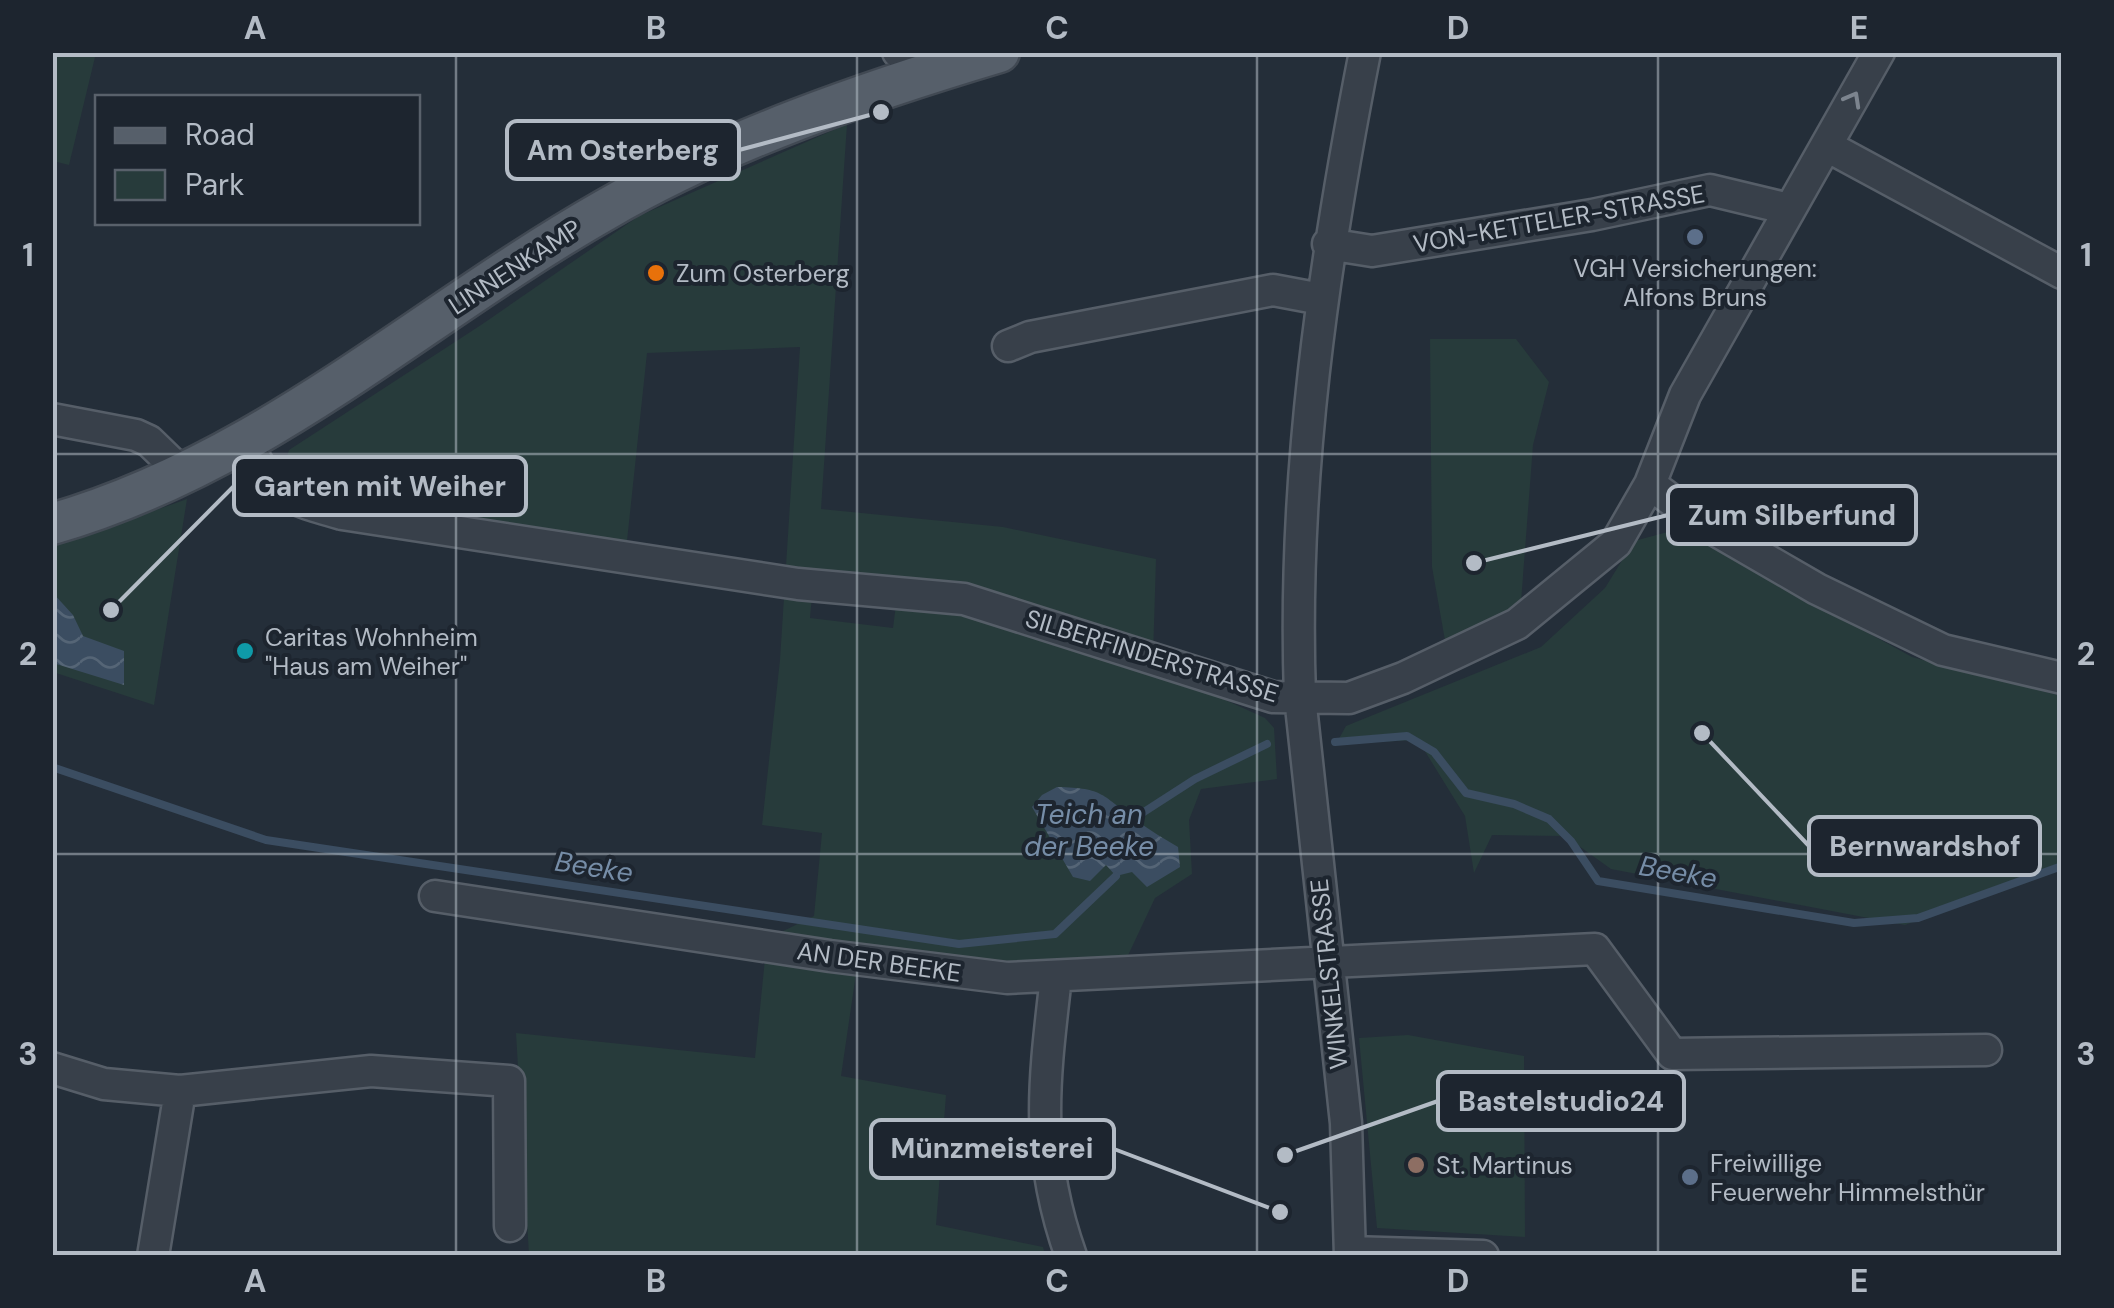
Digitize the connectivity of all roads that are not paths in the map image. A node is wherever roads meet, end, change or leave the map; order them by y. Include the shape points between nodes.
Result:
1 (999, 52) edge
2 (1365, 52) edge
3 (1878, 52) edge
4 (912, 63) edge
5 (1826, 146) junction
6 (1789, 209) junction
7 (1328, 244) junction
8 (2062, 273) edge
9 (1321, 299) junction
10 (1008, 346) dead end
11 (52, 419) edge
12 (244, 442) junction
13 (182, 474) junction
14 (1650, 484) junction
15 (52, 524) edge
16 (2062, 678) edge
17 (1300, 698) junction
18 (435, 896) dead end
19 (1327, 960) junction
20 (1056, 977) junction
21 (1986, 1050) dead end
22 (52, 1068) edge
23 (180, 1091) junction
24 (510, 1226) dead end
25 (1350, 1254) edge
26 (152, 1256) edge
27 (1071, 1256) edge
28 (1483, 1256) edge

1 - 4 main road, LINNENKAMP
2 - 7 street
5 -> 3 street, SILBERFINDERSTRASSE
4 - 12 main road, LINNENKAMP via 606,209
5 - 6 street, SILBERFINDERSTRASSE
5 - 8 street
6 - 7 street, VON-KETTELER-STRASSE via 1710,190 1372,251
6 - 14 street, SILBERFINDERSTRASSE via 1685,395
7 - 9 street
9 - 10 street via 1273,290
9 - 17 street via 1301,497
11 - 13 street via 136,435
12 - 13 main road, LINNENKAMP
12 - 17 street, SILBERFINDERSTRASSE via 273,487 342,514 798,584 964,599 1273,697
13 - 15 main road, LINNENKAMP
14 - 16 street via 1698,520 1818,589 1943,650
14 - 17 street, SILBERFINDERSTRASSE via 1616,543 1517,624 1349,698
17 - 19 street, WINKELSTRASSE
18 - 20 street, AN DER BEEKE via 984,977
19 - 20 street, AN DER BEEKE
19 - 21 street, AN DER BEEKE via 1595,949 1672,1054
19 - 25 street, WINKELSTRASSE via 1346,1123
20 - 27 street via 1044,1134
22 - 23 street via 104,1084
23 - 24 street via 371,1071 509,1081
23 - 26 street
25 - 28 street

